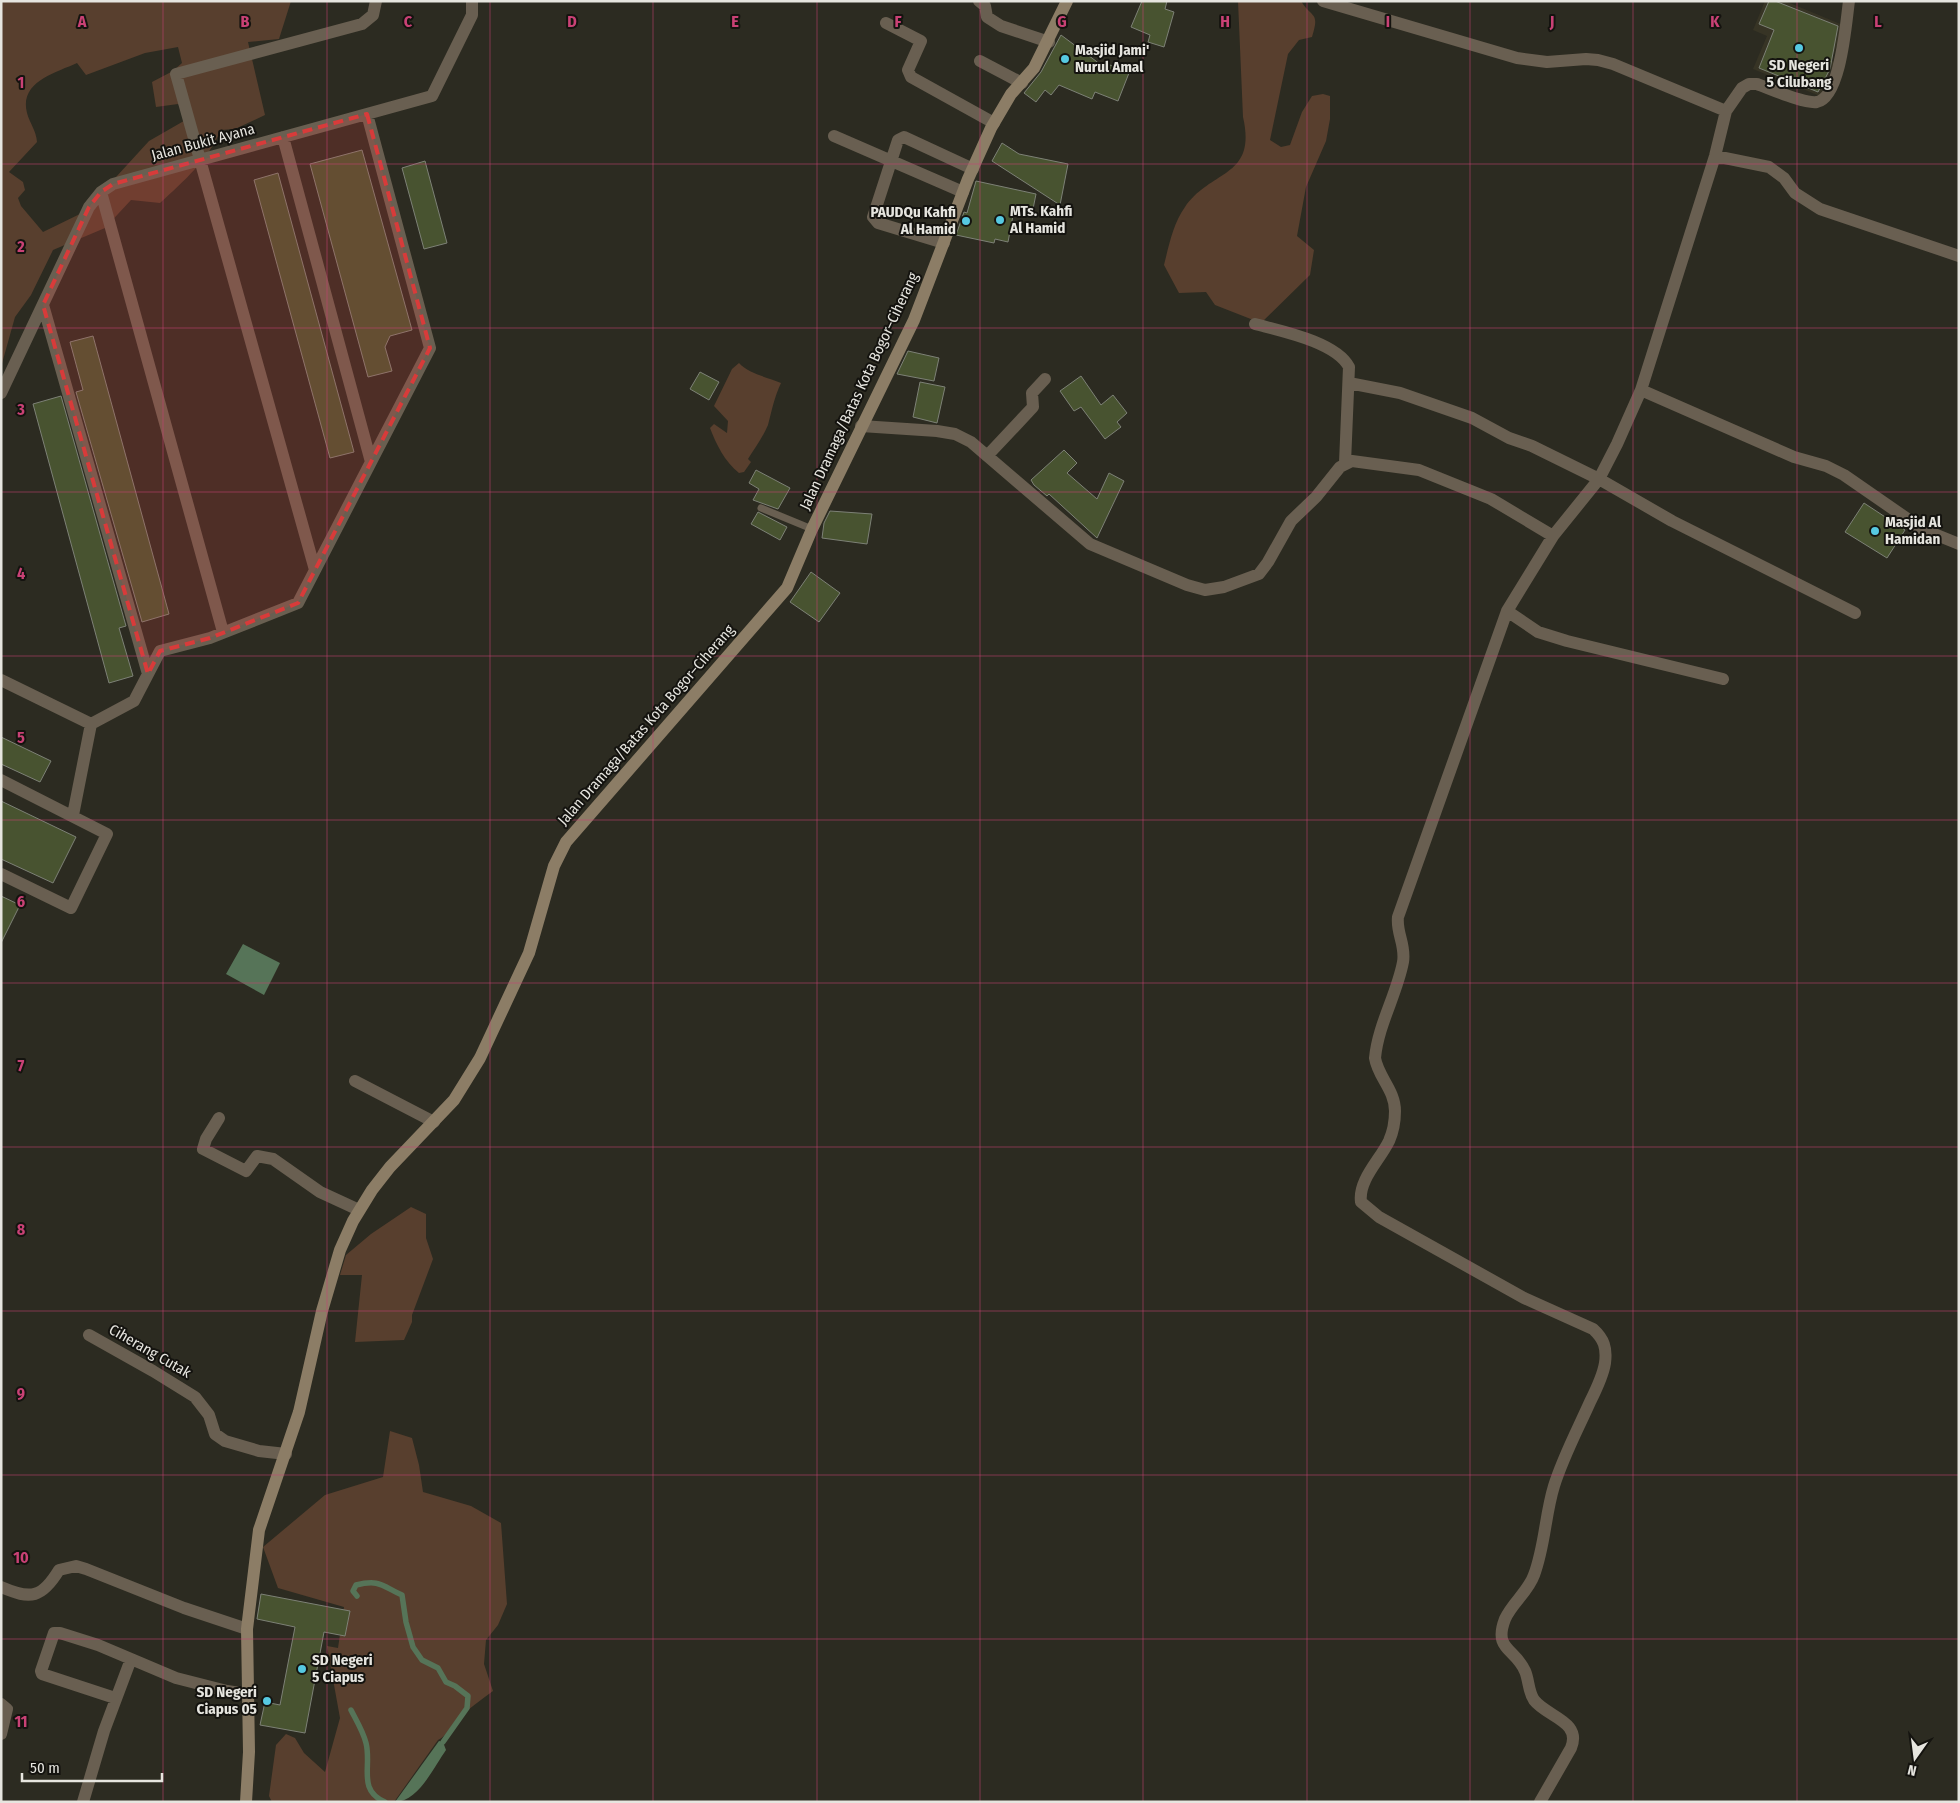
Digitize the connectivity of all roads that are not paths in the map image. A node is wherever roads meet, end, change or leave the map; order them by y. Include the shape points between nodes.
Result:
1 (376, 1) edge
2 (472, 1) edge
3 (979, 1) edge
4 (1067, 1) edge
5 (1324, 1) edge
6 (1849, 1) edge
7 (886, 23) dead end
8 (1049, 42) junction
9 (980, 61) dead end
10 (1022, 83) junction
11 (1726, 112) junction
12 (367, 114) junction
13 (994, 123) junction
14 (834, 136) dead end
15 (284, 137) junction
16 (1715, 156) junction
17 (200, 159) junction
18 (891, 161) junction
19 (973, 169) junction
20 (101, 192) junction
21 (963, 192) junction
22 (944, 244) junction
23 (1959, 256) edge
24 (43, 305) junction
25 (1254, 324) dead end
26 (1045, 379) dead end
27 (1349, 383) junction
28 (1641, 390) junction
29 (1, 393) edge
30 (861, 426) junction
31 (986, 456) junction
32 (371, 462) junction
33 (1345, 463) junction
34 (1599, 479) junction
35 (761, 508) dead end
36 (812, 529) junction
37 (1553, 536) junction
38 (1959, 544) edge
39 (315, 570) junction
40 (1507, 611) junction
41 (1855, 613) dead end
42 (224, 632) junction
43 (148, 674) junction
44 (1723, 679) dead end
45 (1, 680) edge
46 (91, 724) junction
47 (1, 780) edge
48 (73, 815) junction
49 (1, 874) edge
50 (355, 1081) dead end
51 (219, 1118) dead end
52 (434, 1122) junction
53 (359, 1210) junction
54 (90, 1335) dead end
55 (286, 1454) junction
56 (1, 1588) edge
57 (247, 1629) junction
58 (131, 1659) junction
59 (246, 1694) junction
60 (115, 1698) junction
61 (1, 1704) edge
62 (1, 1734) edge
63 (82, 1802) edge
64 (246, 1802) edge
65 (1540, 1802) edge

1 - 17 street via 373,15 362,24 176,74
2 - 12 street, Jalan Bukit Ayana via 472,15 432,96
3 - 8 street via 985,6 987,17 1002,26
4 - 8 street, Jalan Dramaga/Batas Kota Bogor–Ciherang
5 - 11 street via 1518,58 1547,62 1586,58 1613,64
6 - 11 street via 1836,80 1824,99 1816,102 1805,100 1749,84 1742,88
7 - 13 street via 921,41 908,70 910,77
8 - 10 street, Jalan Dramaga/Batas Kota Bogor–Ciherang
9 - 10 street
10 - 13 street, Jalan Dramaga/Batas Kota Bogor–Ciherang via 1011,94
11 - 16 street
12 - 15 street, Jalan Bukit Ayana
12 - 32 street via 430,348
13 - 19 street, Jalan Dramaga/Batas Kota Bogor–Ciherang
14 - 18 street
15 - 17 street, Jalan Bukit Ayana
15 - 32 street
16 - 23 street via 1769,167 1784,178 1795,193 1820,209
16 - 28 street
17 - 20 street, Jalan Bukit Ayana via 112,184
17 - 39 street
18 - 19 street via 901,137
18 - 21 street
18 - 22 street via 875,204 874,220
19 - 21 street, Jalan Dramaga/Batas Kota Bogor–Ciherang
20 - 24 street, Jalan Bukit Ayana via 89,207
20 - 42 street
21 - 22 street, Jalan Dramaga/Batas Kota Bogor–Ciherang
22 - 30 street, Jalan Dramaga/Batas Kota Bogor–Ciherang via 914,320
24 - 29 street, Jalan Bukit Ayana
24 - 43 street
25 - 27 street via 1336,352 1349,367
26 - 31 street via 1032,394 1033,407
27 - 33 street
27 - 34 street via 1400,393 1472,418
28 - 34 street
28 - 38 street via 1794,457 1844,474 1922,529
30 - 31 street via 955,434 971,442
30 - 36 street, Jalan Dramaga/Batas Kota Bogor–Ciherang
31 - 33 street via 1090,544 1205,590 1224,587 1259,574 1291,521
32 - 39 street
33 - 37 street via 1364,461 1419,470 1490,499
34 - 37 street
34 - 41 street via 1672,521
35 - 36 lane
36 - 52 street, Jalan Dramaga/Batas Kota Bogor–Ciherang via 787,588 566,842 554,866 529,953 495,1028 464,1085
37 - 40 street
39 - 42 street via 298,604
40 - 44 street via 1538,632
40 - 65 street via 1398,917 1404,959 1375,1058 1394,1099 1394,1124 1390,1139 1360,1195 1361,1202 1379,1217 1524,1298 1593,1329 1605,1345 1602,1373 1554,1487 1535,1574 1506,1617 1502,1632 1502,1643 1526,1672 1533,1699 1569,1726 1574,1734 1575,1740
42 - 43 street via 160,650
43 - 46 street via 134,701
45 - 46 street
46 - 48 street
47 - 48 street
48 - 49 street via 106,834 71,908
50 - 52 street
51 - 53 street via 203,1145 205,1150 246,1171 257,1156 273,1159 320,1192
52 - 53 street, Jalan Dramaga/Batas Kota Bogor–Ciherang via 390,1167
53 - 55 street, Jalan Dramaga/Batas Kota Bogor–Ciherang via 340,1250 331,1280 308,1380
54 - 55 street, Ciherang Cutak via 195,1397 209,1415 215,1434 226,1441 259,1451
55 - 57 street, Jalan Dramaga/Batas Kota Bogor–Ciherang via 258,1530
56 - 57 street via 22,1594 40,1594 59,1570 76,1566
57 - 59 street, Jalan Dramaga/Batas Kota Bogor–Ciherang
58 - 59 street via 184,1680
58 - 60 street
58 - 60 street via 60,1633 52,1636 42,1674
59 - 64 street, Jalan Dramaga/Batas Kota Bogor–Ciherang via 249,1752
60 - 63 street
61 - 62 street via 7,1709

